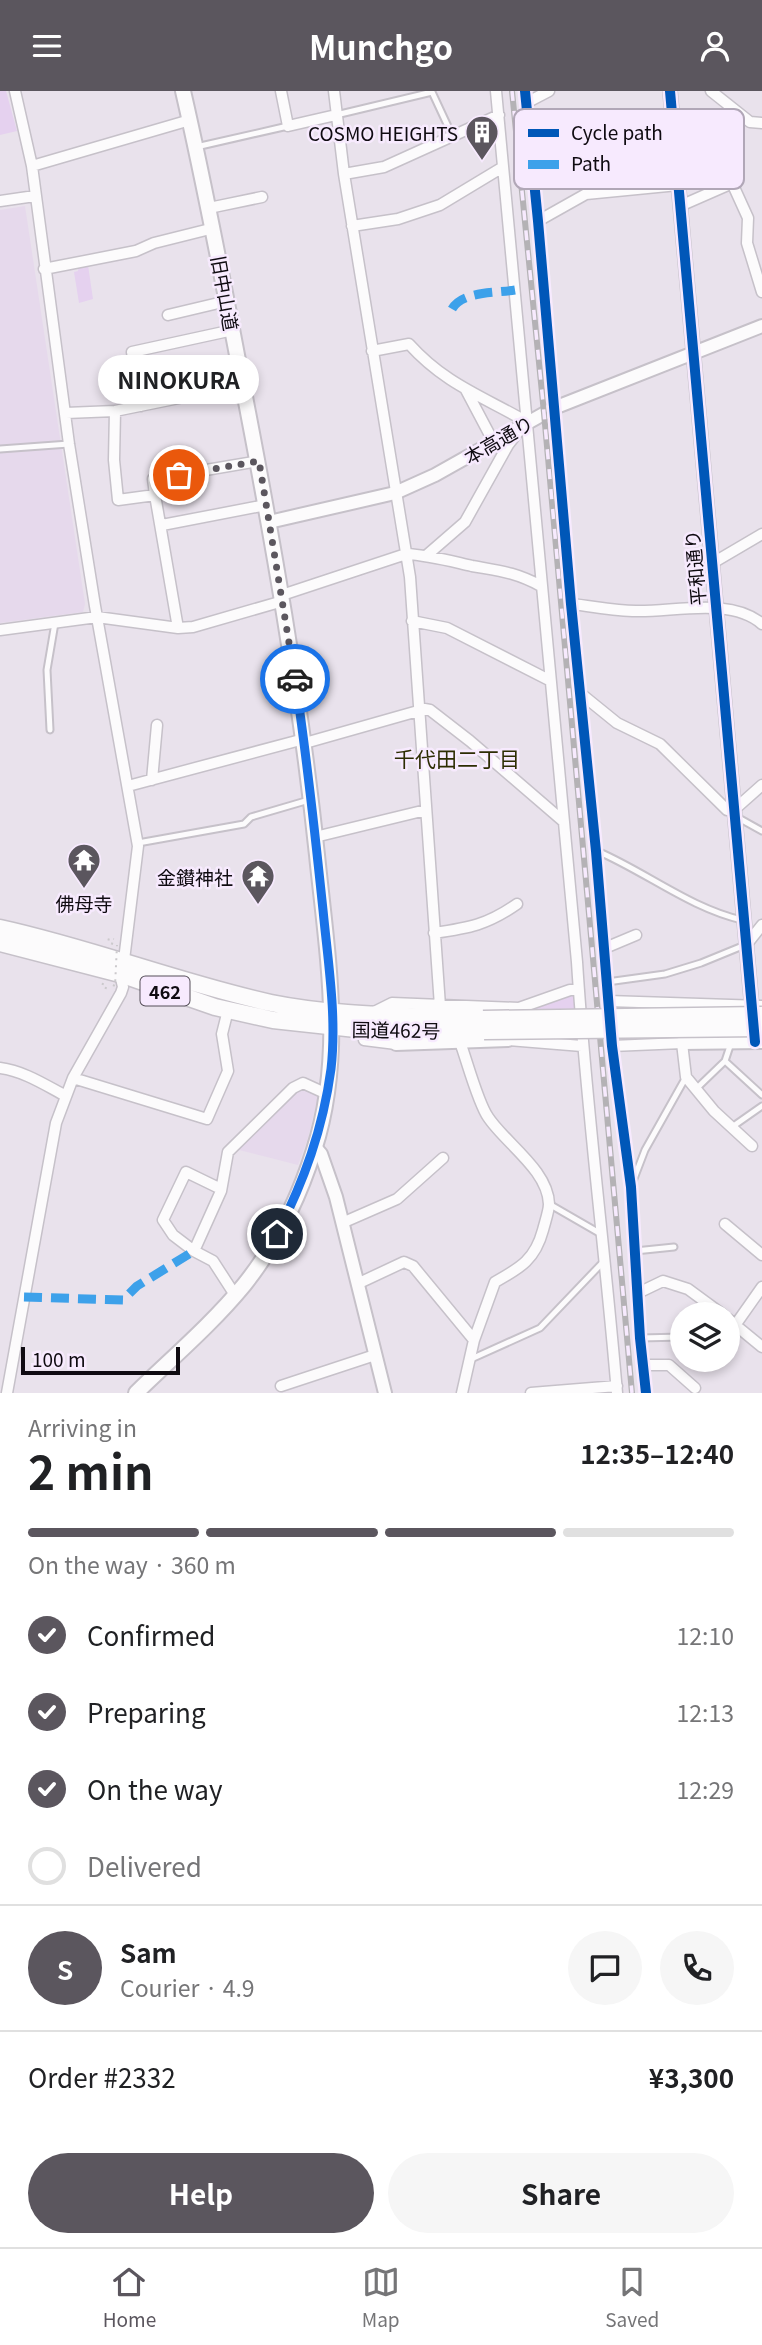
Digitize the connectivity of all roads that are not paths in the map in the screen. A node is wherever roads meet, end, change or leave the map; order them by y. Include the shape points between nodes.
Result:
1 (15, 91) edge
2 (281, 91) edge
3 (334, 91) edge
4 (496, 91) edge
5 (525, 91) edge
6 (549, 91) edge
7 (670, 91) edge
8 (711, 91) edge
9 (186, 92) edge
10 (526, 103) junction
11 (527, 109) edge
12 (672, 109) edge
13 (734, 109) edge
14 (336, 115) junction
15 (499, 115) junction
16 (744, 117) edge
17 (190, 120) junction
18 (762, 123) edge
19 (288, 126) junction
20 (452, 135) junction
21 (196, 147) junction
22 (32, 166) junction
23 (503, 167) junction
24 (344, 174) junction
25 (535, 189) edge
26 (632, 189) edge
27 (678, 189) edge
28 (719, 189) edge
29 (735, 189) edge
30 (35, 196) junction
31 (262, 197) dead end
32 (0, 201) edge
33 (680, 206) junction
34 (209, 208) junction
35 (538, 221) junction
36 (352, 226) junction
37 (214, 227) junction
38 (44, 269) junction
39 (762, 292) edge
40 (227, 302) junction
41 (168, 316) dead end
42 (761, 327) edge
43 (233, 330) junction
44 (372, 351) junction
45 (693, 353) junction
46 (243, 385) junction
47 (466, 390) junction
48 (141, 406) junction
49 (554, 408) junction
50 (115, 411) junction
51 (66, 413) junction
52 (527, 422) junction
53 (493, 441) junction
54 (69, 444) junction
55 (0, 449) edge
56 (259, 461) junction
57 (395, 493) junction
58 (155, 495) junction
59 (266, 505) junction
60 (269, 522) junction
61 (162, 525) junction
62 (762, 534) edge
63 (407, 554) junction
64 (427, 555) junction
65 (711, 564) junction
66 (541, 586) junction
67 (283, 598) junction
68 (571, 604) junction
69 (716, 608) junction
70 (97, 617) junction
71 (412, 621) junction
72 (55, 623) junction
73 (762, 624) edge
74 (178, 628) junction
75 (0, 630) edge
76 (549, 680) junction
77 (580, 693) junction
78 (419, 710) junction
79 (157, 726) dead end
80 (50, 730) dead end
81 (304, 741) junction
82 (152, 780) junction
83 (762, 785) edge
84 (128, 786) junction
85 (311, 799) junction
86 (426, 810) junction
87 (735, 812) junction
88 (563, 821) junction
89 (762, 831) edge
90 (315, 838) junction
91 (138, 843) junction
92 (596, 851) junction
93 (517, 904) dead end
94 (745, 921) junction
95 (762, 925) edge
96 (0, 928) edge
97 (434, 933) junction
98 (636, 936) dead end
99 (0, 943) edge
100 (747, 944) junction
101 (605, 948) junction
102 (118, 975) junction
103 (607, 982) junction
104 (579, 990) junction
105 (608, 1001) junction
106 (440, 1006) junction
107 (759, 1009) edge
108 (228, 1010) junction
109 (332, 1010) junction
110 (371, 1013) junction
111 (484, 1025) junction
112 (332, 1027) junction
113 (365, 1030) junction
114 (760, 1037) edge
115 (508, 1040) joint
116 (460, 1042) junction
117 (731, 1042) junction
118 (682, 1043) junction
119 (396, 1044) joint
120 (612, 1045) junction
121 (582, 1046) junction
122 (725, 1061) junction
123 (0, 1068) edge
124 (686, 1077) junction
125 (73, 1078) junction
126 (697, 1088) junction
127 (327, 1094) junction
128 (762, 1095) edge
129 (65, 1096) junction
130 (762, 1106) edge
131 (732, 1127) junction
132 (752, 1146) dead end
133 (315, 1147) junction
134 (443, 1158) dead end
135 (631, 1187) junction
136 (221, 1189) junction
137 (549, 1204) junction
138 (342, 1223) junction
139 (725, 1224) dead end
140 (604, 1236) junction
141 (674, 1247) dead end
142 (194, 1251) junction
143 (635, 1251) junction
144 (762, 1255) edge
145 (606, 1259) junction
146 (357, 1284) junction
147 (762, 1287) edge
148 (638, 1293) junction
149 (235, 1295) junction
150 (699, 1302) edge
151 (740, 1313) edge
152 (740, 1329) edge
153 (670, 1337) edge
154 (640, 1338) junction
155 (474, 1340) junction
156 (762, 1347) edge
157 (375, 1355) junction
158 (469, 1360) junction
159 (643, 1365) junction
160 (281, 1386) dead end
161 (695, 1388) dead end
162 (617, 1390) edge
163 (7, 1393) edge
164 (136, 1393) edge
165 (385, 1393) edge
166 (462, 1393) edge
167 (531, 1393) edge
168 (646, 1393) edge

1 - 22 street
2 - 19 street
3 - 14 street
4 - 15 street
5 - 10 street
6 - 10 street
7 - 12 street, 平和通り
8 - 13 street
9 - 17 main road, 旧中山道
10 - 11 street
14 - 19 street
14 - 20 lane via 432,92
14 - 24 street
15 - 20 street
15 - 23 street
16 - 18 street
17 - 21 main road, 旧中山道
17 - 22 street
19 - 21 lane
20 - 24 street via 384,167
21 - 34 main road, 旧中山道
22 - 30 street
23 - 36 street via 440,205 398,219
23 - 52 street
24 - 36 street
25 - 35 street
26 - 35 street via 586,194
27 - 33 street, 平和通り
28 - 33 street
29 - 39 street via 748,218 747,243
30 - 32 street
30 - 38 street
31 - 34 street
33 - 45 street, 平和通り
34 - 37 main road, 旧中山道
35 - 49 street
36 - 44 street
37 - 38 street via 136,251
37 - 40 main road, 旧中山道
38 - 51 street
40 - 41 street
40 - 43 main road, 旧中山道
42 - 45 street, 本高通り
43 - 46 main road, 旧中山道
43 - 48 street via 132,352
44 - 47 street via 409,344 428,365
44 - 57 street
45 - 49 street, 本高通り
45 - 65 street, 平和通り
46 - 48 street
46 - 56 main road, 旧中山道
47 - 52 street
47 - 53 street
48 - 50 street
49 - 52 street, 本高通り
49 - 68 street
50 - 51 street
50 - 58 street via 118,500
51 - 54 street
52 - 53 street, 本高通り
52 - 64 street via 508,445 465,522
52 - 66 street
53 - 57 street, 本高通り
54 - 55 lane
54 - 70 street
56 - 58 street via 153,479
56 - 59 main road, 旧中山道
57 - 60 street, 本高通り
57 - 63 street
58 - 61 street
59 - 60 main road, 旧中山道
59 - 61 street
60 - 67 main road, 旧中山道
61 - 74 street
62 - 65 street
63 - 64 street
63 - 67 street
63 - 71 street
64 - 66 street via 498,569
65 - 69 street, 平和通り
66 - 76 street
67 - 74 street
67 - 81 main road, 旧中山道
68 - 69 street via 635,611
68 - 77 street
69 - 73 street via 752,615
69 - 87 street, 平和通り
70 - 72 street
70 - 74 street
70 - 84 street
71 - 76 street via 447,628
71 - 78 street
72 - 75 street
72 - 80 lane via 47,670
76 - 88 street
77 - 87 street via 617,723 660,744 727,810
77 - 92 street
78 - 81 street
78 - 86 street
78 - 88 street via 430,710
79 - 82 street
81 - 82 street
81 - 85 main road, 旧中山道
82 - 84 street
83 - 87 street
84 - 91 street
85 - 90 main road, 旧中山道
85 - 91 lane via 251,817 244,824
86 - 90 street
86 - 97 street
87 - 89 lane
87 - 94 street, 平和通り
88 - 104 street
90 - 109 main road, 旧中山道
91 - 102 street
92 - 94 lane via 722,916
92 - 101 street
93 - 97 street via 496,919
94 - 100 street, 平和通り
95 - 100 street
96 - 102 highway, 国道462号 / 462
97 - 106 street
98 - 101 street
99 - 102 highway, 国道462号 / 462
100 - 103 lane via 664,974
100 - 107 street, 平和通り
101 - 103 street
102 - 108 highway, 国道462号 / 462
102 - 109 highway, 国道462号 / 462
102 - 125 street
103 - 105 street
104 - 106 street via 519,1008
104 - 121 street
105 - 107 street
105 - 120 street
106 - 110 street via 392,1003
107 - 111 highway, 国道462号 / 462, bridge
107 - 114 street, 平和通り
108 - 112 highway, 国道462号 / 462
108 - 125 street via 222,1034 228,1071 207,1119
109 - 110 highway, 国道462号 / 462
109 - 112 main road, 旧中山道
110 - 111 highway, 国道462号 / 462
111 - 113 highway, 国道462号 / 462
111 - 114 highway, 国道462号 / 462, bridge
112 - 113 highway, 国道462号 / 462
112 - 127 main road, 旧中山道
113 - 119 street via 364,1040
114 - 117 street
115 - 116 street
115 - 121 street
116 - 119 street
116 - 137 street via 487,1116 530,1164
117 - 118 street
117 - 122 lane
118 - 120 street
118 - 124 street
120 - 135 street
121 - 140 street
122 - 126 lane
122 - 128 lane
123 - 129 street
124 - 126 street
124 - 135 lane via 645,1150
125 - 129 street
126 - 131 street
127 - 133 main road, 旧中山道
127 - 136 street via 303,1083 293,1088 228,1152
129 - 163 street via 49,1156
130 - 131 lane
131 - 132 street
133 - 138 street
133 - 149 main road, 旧中山道 via 277,1234
134 - 138 street via 397,1199
135 - 143 street
136 - 142 street
136 - 142 street via 186,1173 163,1220 173,1235
137 - 140 lane
137 - 155 street via 530,1258 495,1282
138 - 146 street
139 - 144 street
140 - 145 street
141 - 143 lane
142 - 149 street via 214,1261
143 - 148 street
145 - 158 lane via 540,1328
145 - 162 street
146 - 155 street via 404,1262 413,1266
146 - 157 street
147 - 151 street
148 - 150 street via 663,1281 688,1289
148 - 154 street
149 - 164 main road, 旧中山道
152 - 156 street
153 - 154 lane
154 - 159 street
155 - 158 street
157 - 160 street
157 - 165 street
158 - 166 street
159 - 161 street via 669,1365
159 - 168 street
162 - 167 street

